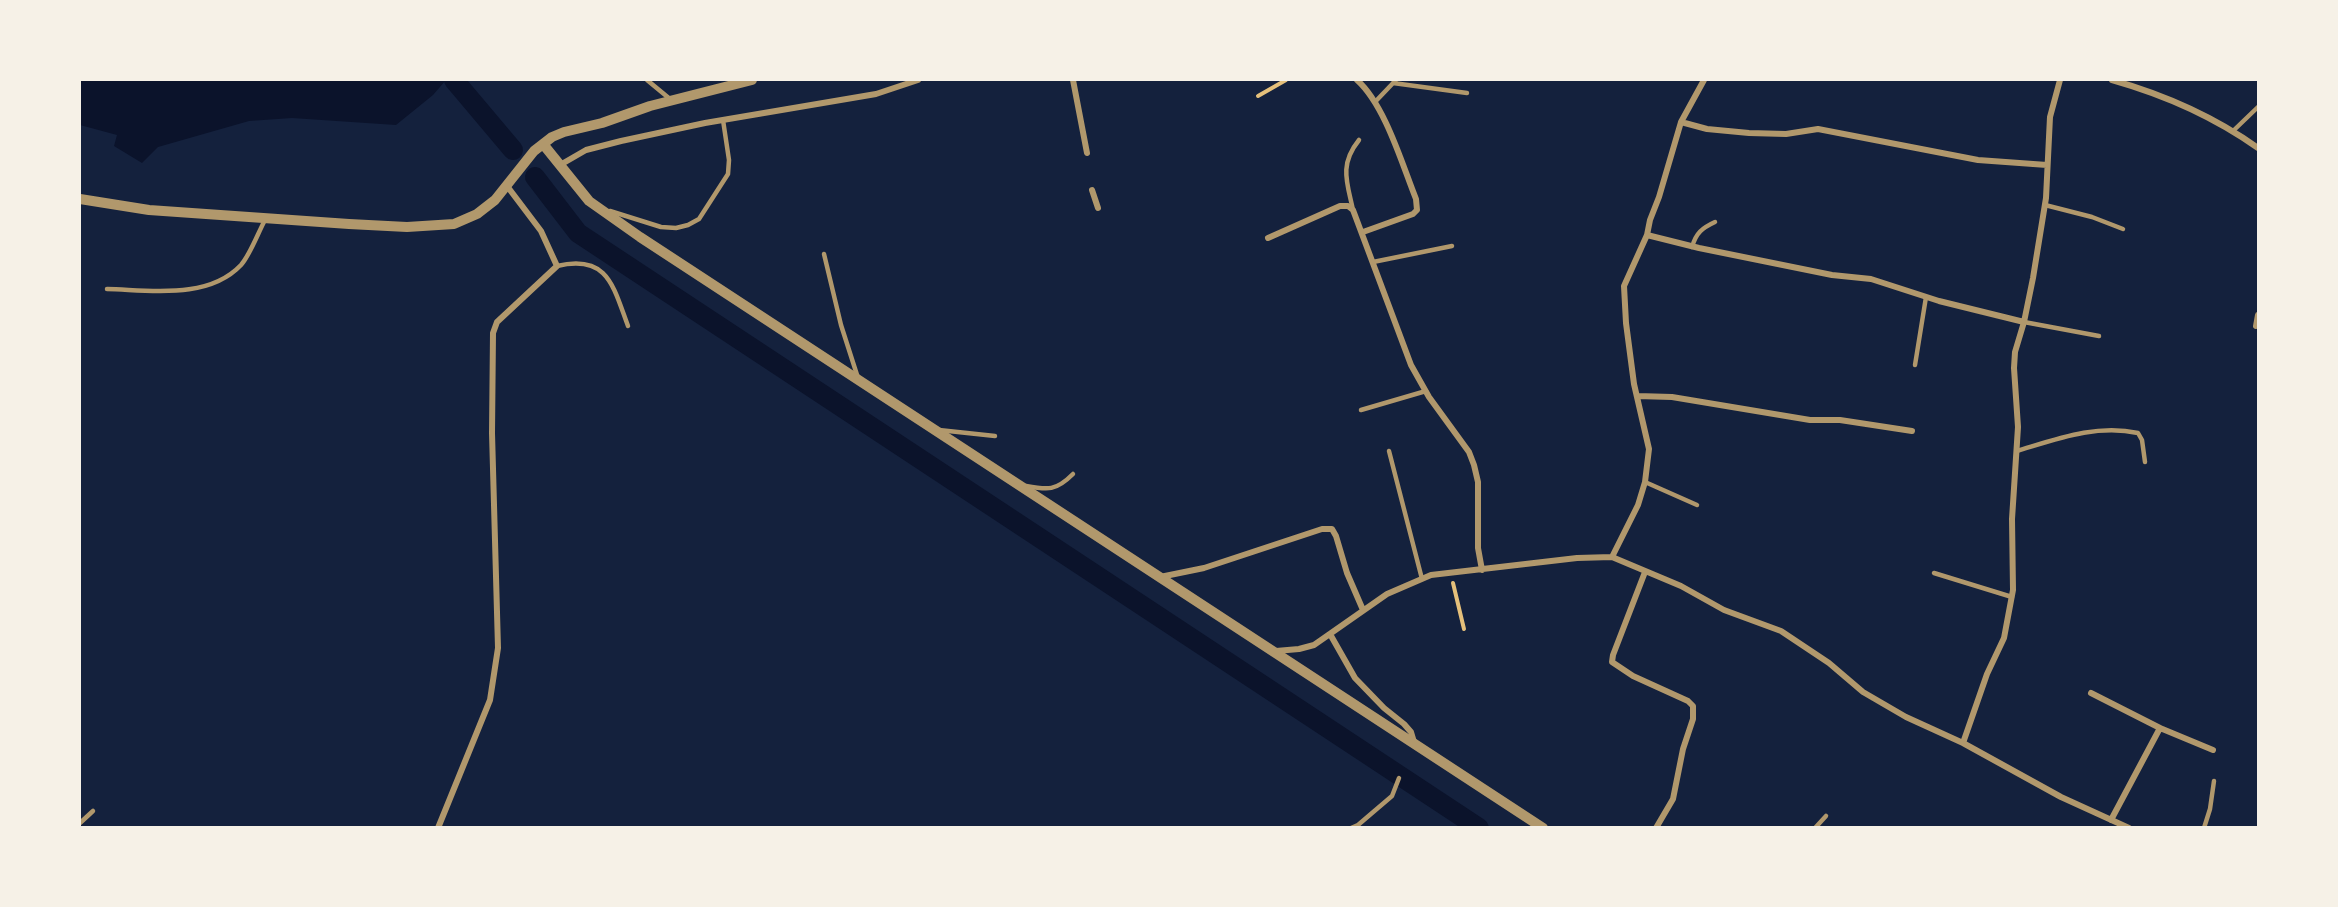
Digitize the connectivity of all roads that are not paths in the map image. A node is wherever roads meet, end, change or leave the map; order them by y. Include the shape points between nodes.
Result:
1 (647, 80) edge
2 (752, 80) edge
3 (918, 80) edge
4 (1073, 80) edge
5 (1358, 80) edge
6 (1704, 80) edge
7 (2060, 80) edge
8 (2112, 80) edge
9 (1394, 81) edge
10 (2124, 81) edge
11 (1467, 93) dead end
12 (672, 101) junction
13 (1375, 102) junction
14 (2259, 107) edge
15 (723, 120) junction
16 (1681, 122) junction
17 (2233, 131) junction
18 (1359, 140) dead end
19 (543, 144) junction
20 (2259, 148) edge
21 (1087, 153) dead end
22 (560, 165) junction
23 (2047, 165) junction
24 (507, 186) junction
25 (1092, 190) dead end
26 (80, 199) edge
27 (2045, 206) junction
28 (598, 208) junction
29 (1098, 208) dead end
30 (1353, 210) junction
31 (266, 218) junction
32 (1715, 222) dead end
33 (2123, 229) dead end
34 (1363, 232) junction
35 (1647, 235) junction
36 (1268, 238) dead end
37 (1452, 246) dead end
38 (1692, 247) junction
39 (824, 254) dead end
40 (1374, 262) junction
41 (556, 266) junction
42 (107, 289) dead end
43 (1926, 297) junction
44 (2259, 315) edge
45 (2024, 322) junction
46 (628, 326) dead end
47 (2256, 326) dead end
48 (2099, 336) dead end
49 (1916, 365) dead end
50 (859, 380) junction
51 (1426, 391) junction
52 (1637, 396) junction
53 (1362, 410) dead end
54 (937, 430) junction
55 (1912, 431) dead end
56 (995, 436) dead end
57 (1389, 451) dead end
58 (2017, 451) junction
59 (2145, 462) dead end
60 (1073, 474) dead end
61 (1646, 482) junction
62 (1021, 485) junction
63 (1697, 505) dead end
64 (1612, 557) junction
65 (1482, 570) junction
66 (1645, 572) junction
67 (1934, 573) dead end
68 (1160, 577) junction
69 (1422, 579) junction
70 (2012, 597) junction
71 (1363, 610) junction
72 (1330, 634) junction
73 (1273, 651) junction
74 (2091, 693) dead end
75 (2160, 728) junction
76 (1414, 742) junction
77 (1963, 742) junction
78 (2213, 750) dead end
79 (1411, 754) dead end
80 (1400, 778) dead end
81 (2214, 781) dead end
82 (93, 811) dead end
83 (1826, 816) dead end
84 (2111, 820) junction
85 (80, 823) edge
86 (438, 828) edge
87 (1351, 828) edge
88 (1543, 828) edge
89 (1656, 828) edge
90 (1815, 828) edge
91 (2129, 828) edge
92 (2204, 828) edge

1 - 12 lane
2 - 12 street
3 - 15 street via 876,94
4 - 21 street
5 - 13 street
6 - 16 street
7 - 23 street via 2050,117
8 - 10 street
9 - 11 lane
9 - 13 lane
10 - 17 street via 2211,117
12 - 19 street via 564,132
13 - 34 street via 1416,199 1417,210
14 - 17 lane
15 - 22 street via 586,150
15 - 28 lane via 728,174 699,219 688,225 661,227
16 - 23 street via 1749,133 1786,134 1818,129 1978,160
16 - 35 street
17 - 20 street
18 - 30 lane via 1349,152 1346,175
19 - 22 street
19 - 24 street
22 - 28 street
23 - 27 street
24 - 31 street via 477,214 454,224 407,227
24 - 41 street via 541,231
25 - 29 street
26 - 31 street via 149,210
27 - 33 lane
27 - 45 street
28 - 50 street
30 - 34 street
30 - 36 street via 1340,206
31 - 42 lane via 241,265 211,286 182,290
32 - 38 lane via 1695,236
34 - 40 street
35 - 38 street
35 - 52 street via 1624,286
37 - 40 lane
38 - 43 street via 1871,279
39 - 50 lane
40 - 51 street via 1411,365
41 - 46 lane via 582,262 607,275
41 - 86 street via 497,322 493,333 498,648 490,700
43 - 45 street
43 - 49 lane
44 - 47 street
45 - 48 lane
45 - 58 street via 2013,368
50 - 54 street
51 - 53 lane
51 - 65 street via 1474,465
52 - 55 street via 1672,397 1809,420 1840,420
52 - 61 street via 1649,449
54 - 56 lane
54 - 62 street
57 - 69 lane
58 - 59 lane via 2075,434 2130,431 2138,433 2142,440
58 - 70 street
60 - 62 lane via 1062,485 1047,490
61 - 63 lane
61 - 64 street
62 - 68 street
64 - 65 street
64 - 66 street
65 - 69 street
66 - 77 street via 1724,610 1781,631 1863,692 1906,717
66 - 89 street via 1612,662 1693,706 1672,799
67 - 70 lane
68 - 71 street via 1204,568 1332,529
68 - 73 street
69 - 71 street via 1387,594
70 - 77 street via 2004,638
71 - 72 street
72 - 73 street via 1314,645
72 - 76 street via 1355,678 1404,724
73 - 76 street
74 - 75 street
75 - 78 street
75 - 84 street
76 - 79 lane
76 - 88 street
77 - 84 street
80 - 87 lane via 1392,796
81 - 92 lane
82 - 85 lane
83 - 90 lane
84 - 91 street

